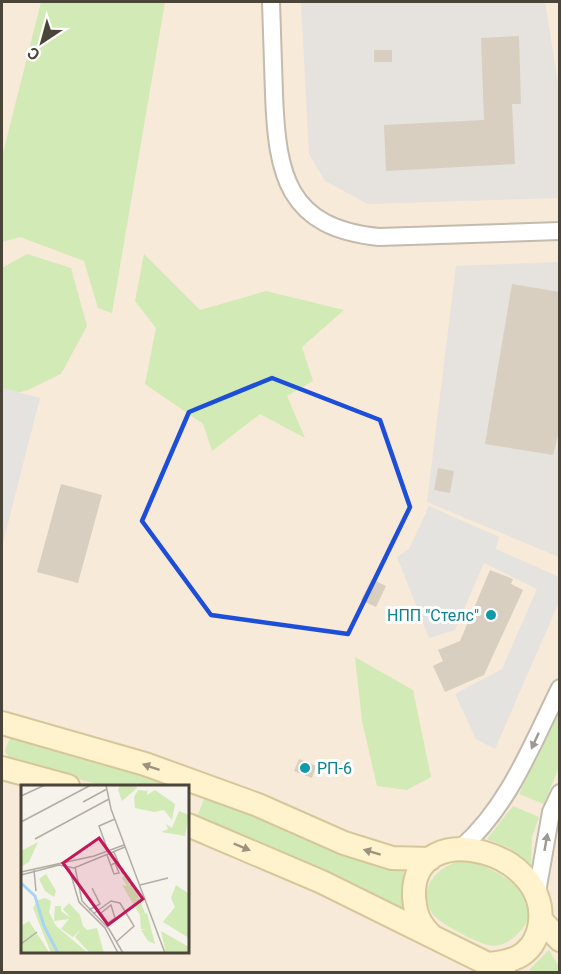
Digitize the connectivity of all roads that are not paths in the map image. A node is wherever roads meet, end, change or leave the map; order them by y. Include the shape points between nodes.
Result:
1 (271, 2) edge
2 (560, 231) edge
3 (560, 688) edge
4 (2, 723) edge
5 (2, 768) edge
6 (64, 785) edge
7 (560, 793) edge
8 (189, 825) edge
9 (462, 848) junction
10 (430, 859) junction
11 (537, 892) junction
12 (541, 920) junction
13 (435, 939) junction
14 (560, 940) edge
15 (496, 968) edge

1 - 2 street via 278,152 292,193 312,216 351,234 379,237
3 -> 9 street via 506,795
10 -> 4 street via 392,858 344,843 258,805 145,764
5 - 6 street
11 -> 7 street via 551,812
8 -> 13 street via 322,882
9 - 10 street via 442,851
9 - 11 street via 503,860 523,874
10 - 13 street via 418,875 414,902 421,926
11 - 12 street
12 - 14 street
12 - 15 street via 530,949 513,962
13 - 15 street

